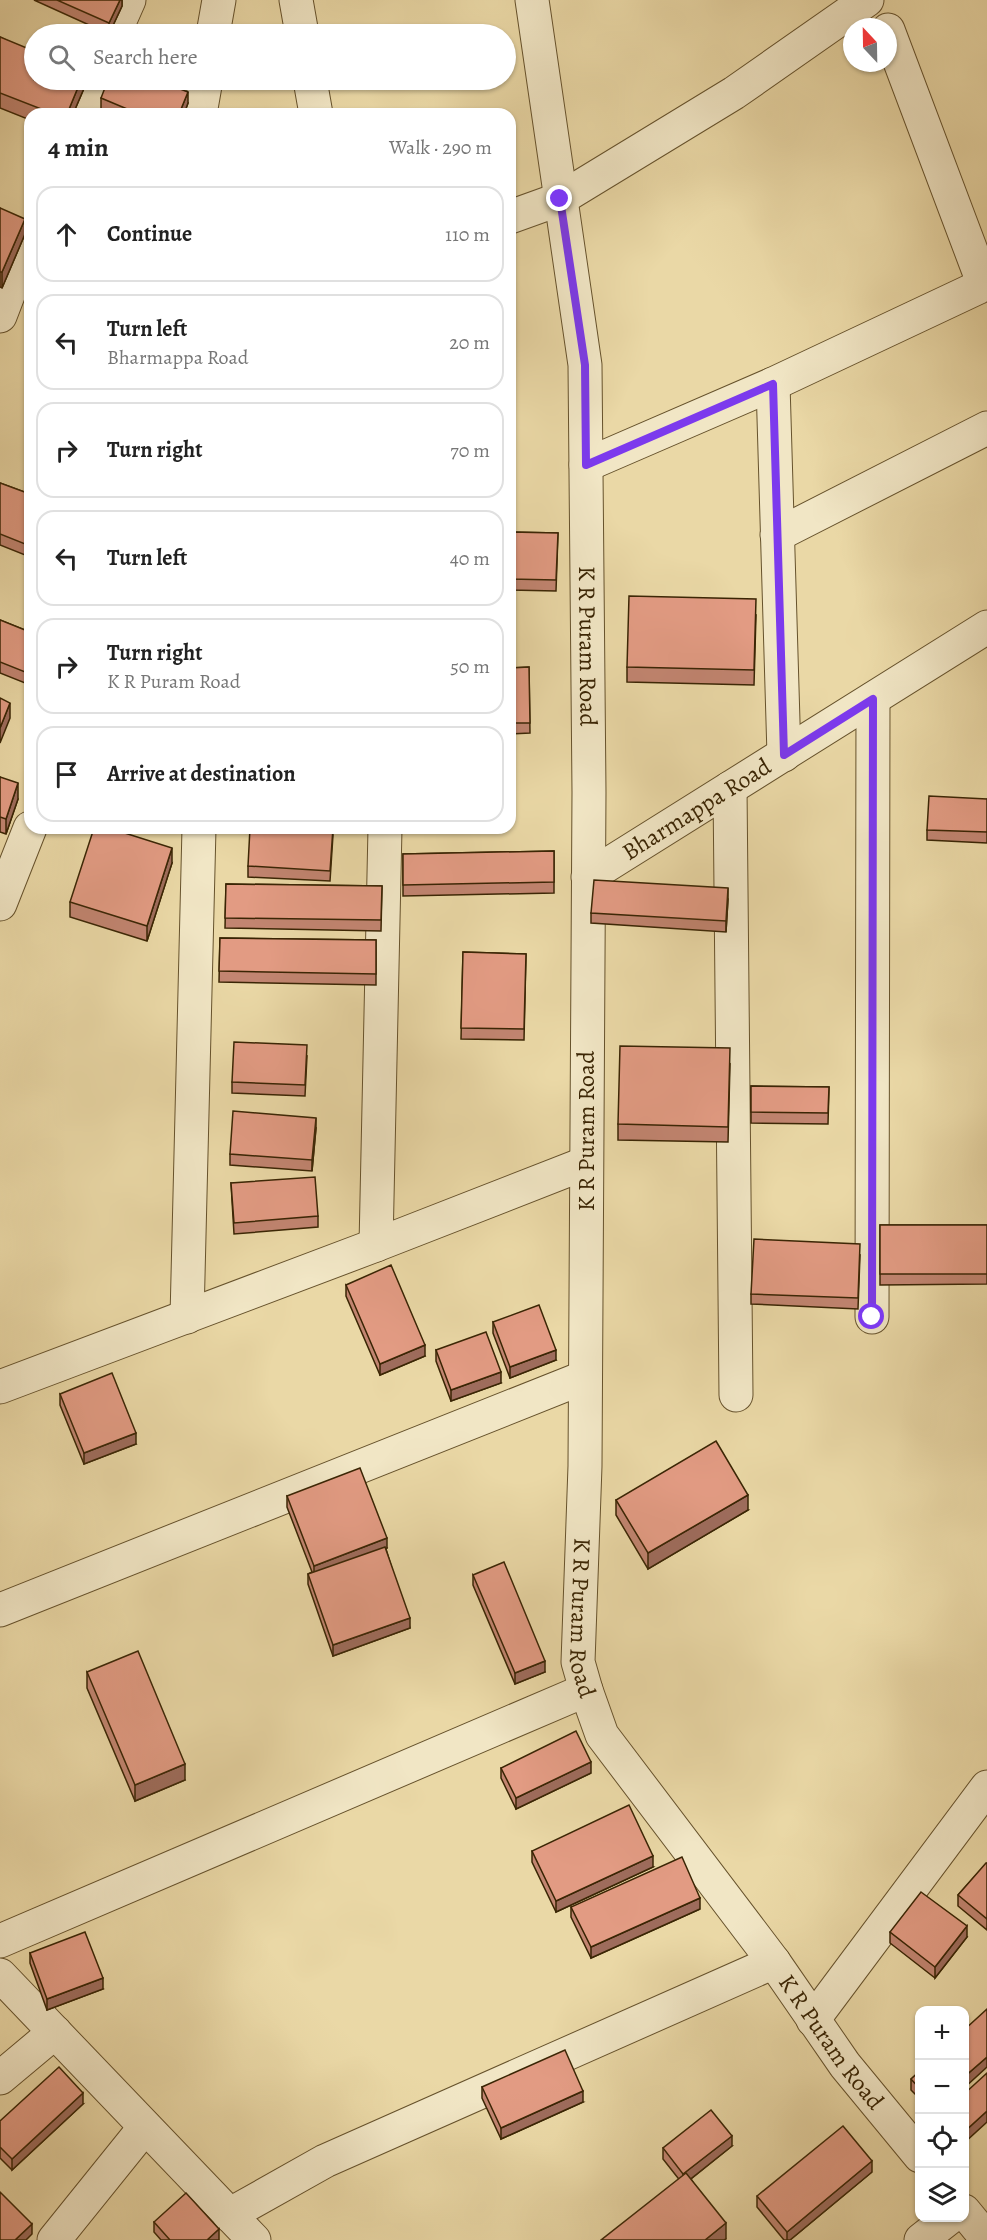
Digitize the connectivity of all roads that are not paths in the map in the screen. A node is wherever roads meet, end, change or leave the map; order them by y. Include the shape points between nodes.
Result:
1 (129, 0) edge
2 (219, 0) edge
3 (296, 0) edge
4 (531, 0) edge
5 (867, 0) edge
6 (877, 0) edge
7 (826, 12) edge
8 (883, 18) edge
9 (118, 24) edge
10 (215, 24) edge
11 (300, 24) edge
12 (897, 55) edge
13 (92, 90) edge
14 (204, 90) edge
15 (312, 90) edge
16 (84, 108) edge
17 (201, 108) edge
18 (315, 108) edge
19 (560, 199) junction
20 (516, 215) edge
21 (23, 225) edge
22 (0, 316) edge
23 (773, 384) junction
24 (987, 428) edge
25 (586, 465) junction
26 (777, 534) junction
27 (987, 627) edge
28 (873, 699) junction
29 (784, 755) junction
30 (730, 788) junction
31 (28, 834) edge
32 (199, 834) edge
33 (385, 834) edge
34 (588, 877) junction
35 (0, 904) edge
36 (586, 1163) junction
37 (376, 1245) junction
38 (187, 1317) junction
39 (872, 1317) dead end
40 (585, 1377) junction
41 (0, 1387) edge
42 (736, 1395) dead end
43 (0, 1610) edge
44 (586, 1690) junction
45 (987, 1787) edge
46 (0, 1941) edge
47 (774, 1962) junction
48 (0, 1975) edge
49 (813, 2020) junction
50 (55, 2032) junction
51 (0, 2079) edge
52 (145, 2127) junction
53 (915, 2150) edge
54 (229, 2215) junction
55 (969, 2217) edge
56 (943, 2222) edge
57 (987, 2239) edge
58 (54, 2240) edge
59 (254, 2240) edge
60 (921, 2240) edge

1 - 9 street
2 - 10 street
3 - 11 street
4 - 19 street, K R Puram Road
5 - 7 street
6 - 8 street
7 - 19 street via 734,93
12 - 23 street via 980,282 977,288
13 - 16 street
14 - 17 street
15 - 18 street
19 - 20 street
19 - 25 street, K R Puram Road via 585,365
21 - 22 street
23 - 25 street
23 - 26 street
24 - 26 street
25 - 34 street, K R Puram Road
26 - 29 street
27 - 28 street, Bharmappa Road
28 - 29 street, Bharmappa Road
28 - 39 street
29 - 30 street, Bharmappa Road
30 - 34 street, Bharmappa Road
30 - 42 street
31 - 35 street
32 - 38 street
33 - 37 street
34 - 36 street, K R Puram Road
36 - 37 street
36 - 40 street, K R Puram Road
37 - 38 street
38 - 41 street
40 - 43 street
40 - 44 street, K R Puram Road via 578,1662
44 - 46 street
44 - 47 street, K R Puram Road via 602,1735
45 - 49 street
47 - 49 street, K R Puram Road
47 - 54 street via 325,2161
48 - 50 street
49 - 53 street, K R Puram Road
50 - 51 street
50 - 52 street
52 - 54 street
52 - 58 street
54 - 59 street
55 - 57 street
56 - 60 street

